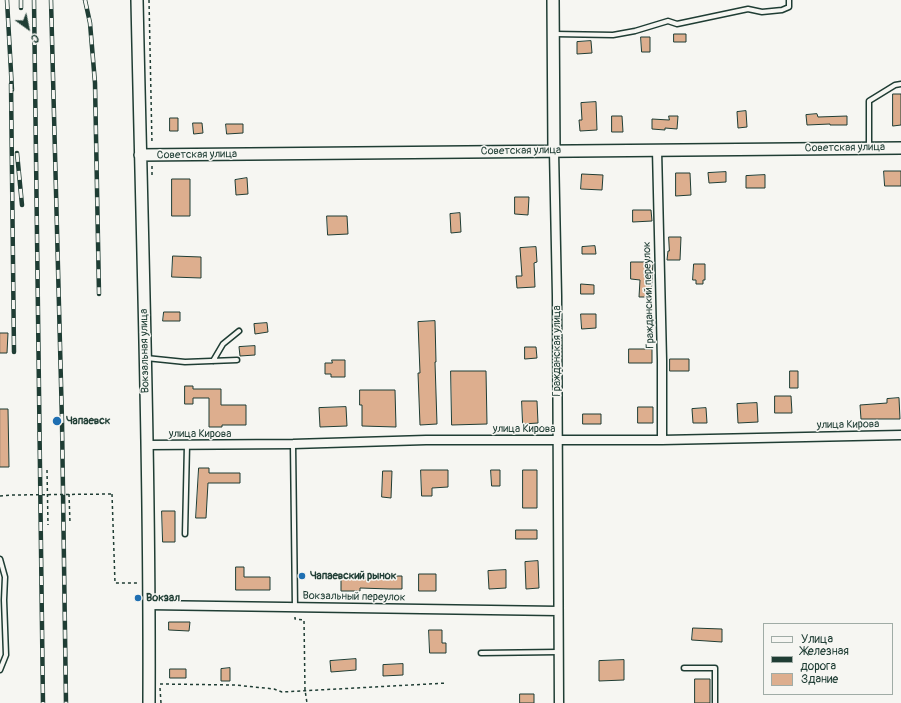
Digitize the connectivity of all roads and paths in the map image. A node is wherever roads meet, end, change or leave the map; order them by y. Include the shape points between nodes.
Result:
1 (137, 0) edge
2 (553, 0) edge
3 (789, 0) edge
4 (553, 34) junction
5 (901, 84) edge
6 (869, 148) junction
7 (901, 148) edge
8 (657, 150) junction
9 (554, 151) junction
10 (140, 155) junction
11 (239, 331) dead end
12 (145, 358) junction
13 (237, 360) dead end
14 (213, 361) junction
15 (901, 435) edge
16 (557, 440) junction
17 (662, 440) junction
18 (293, 444) junction
19 (147, 445) junction
20 (187, 445) junction
21 (47, 470) dead end
22 (70, 494) junction
23 (47, 495) junction
24 (0, 496) edge
25 (70, 523) dead end
26 (48, 525) dead end
27 (113, 530) dead end
28 (185, 534) dead end
29 (0, 559) edge
30 (149, 605) junction
31 (295, 608) junction
32 (558, 611) junction
33 (558, 652) junction
34 (481, 653) dead end
35 (684, 668) dead end
36 (0, 670) edge
37 (447, 683) dead end
38 (305, 690) junction
39 (149, 703) edge
40 (160, 703) edge
41 (307, 703) edge
42 (559, 703) edge
43 (715, 703) edge

1 - 10 street, Вокзальная улица
2 - 4 street, Гражданская улица
3 - 4 lane via 789,7 782,10 762,12 748,9 677,24 668,21 635,31 613,34
4 - 9 street, Гражданская улица
5 - 6 lane via 895,84 869,101
6 - 7 street, Советская улица
6 - 8 street, Советская улица
8 - 9 street, Советская улица
8 - 17 street, Гражданский переулок
9 - 10 street, Советская улица
9 - 16 street, Гражданская улица
10 - 12 street, Вокзальная улица
11 - 14 lane via 223,344
12 - 14 lane via 185,362
12 - 19 street, Вокзальная улица
13 - 14 lane
15 - 17 street, улица Кирова
16 - 17 street, улица Кирова
16 - 18 street, улица Кирова
16 - 32 street, Гражданская улица
18 - 20 street, улица Кирова
18 - 31 lane
19 - 20 street, улица Кирова
19 - 30 street, Вокзальная улица
20 - 28 lane
21 - 23 path
22 - 23 path, bridge
22 - 25 path
22 - 27 path, bridge via 112,494
23 - 24 path, bridge
23 - 26 path
29 - 36 lane via 5,577 6,655
30 - 31 street, Вокзальный переулок
30 - 39 street, Вокзальная улица
31 - 32 street, Вокзальный переулок
31 - 38 path via 295,619 304,620
32 - 33 street, Гражданская улица
33 - 34 lane
33 - 42 street, Гражданская улица
35 - 43 lane via 715,668
37 - 38 path
38 - 40 path via 282,692 235,685 160,684
38 - 41 path

